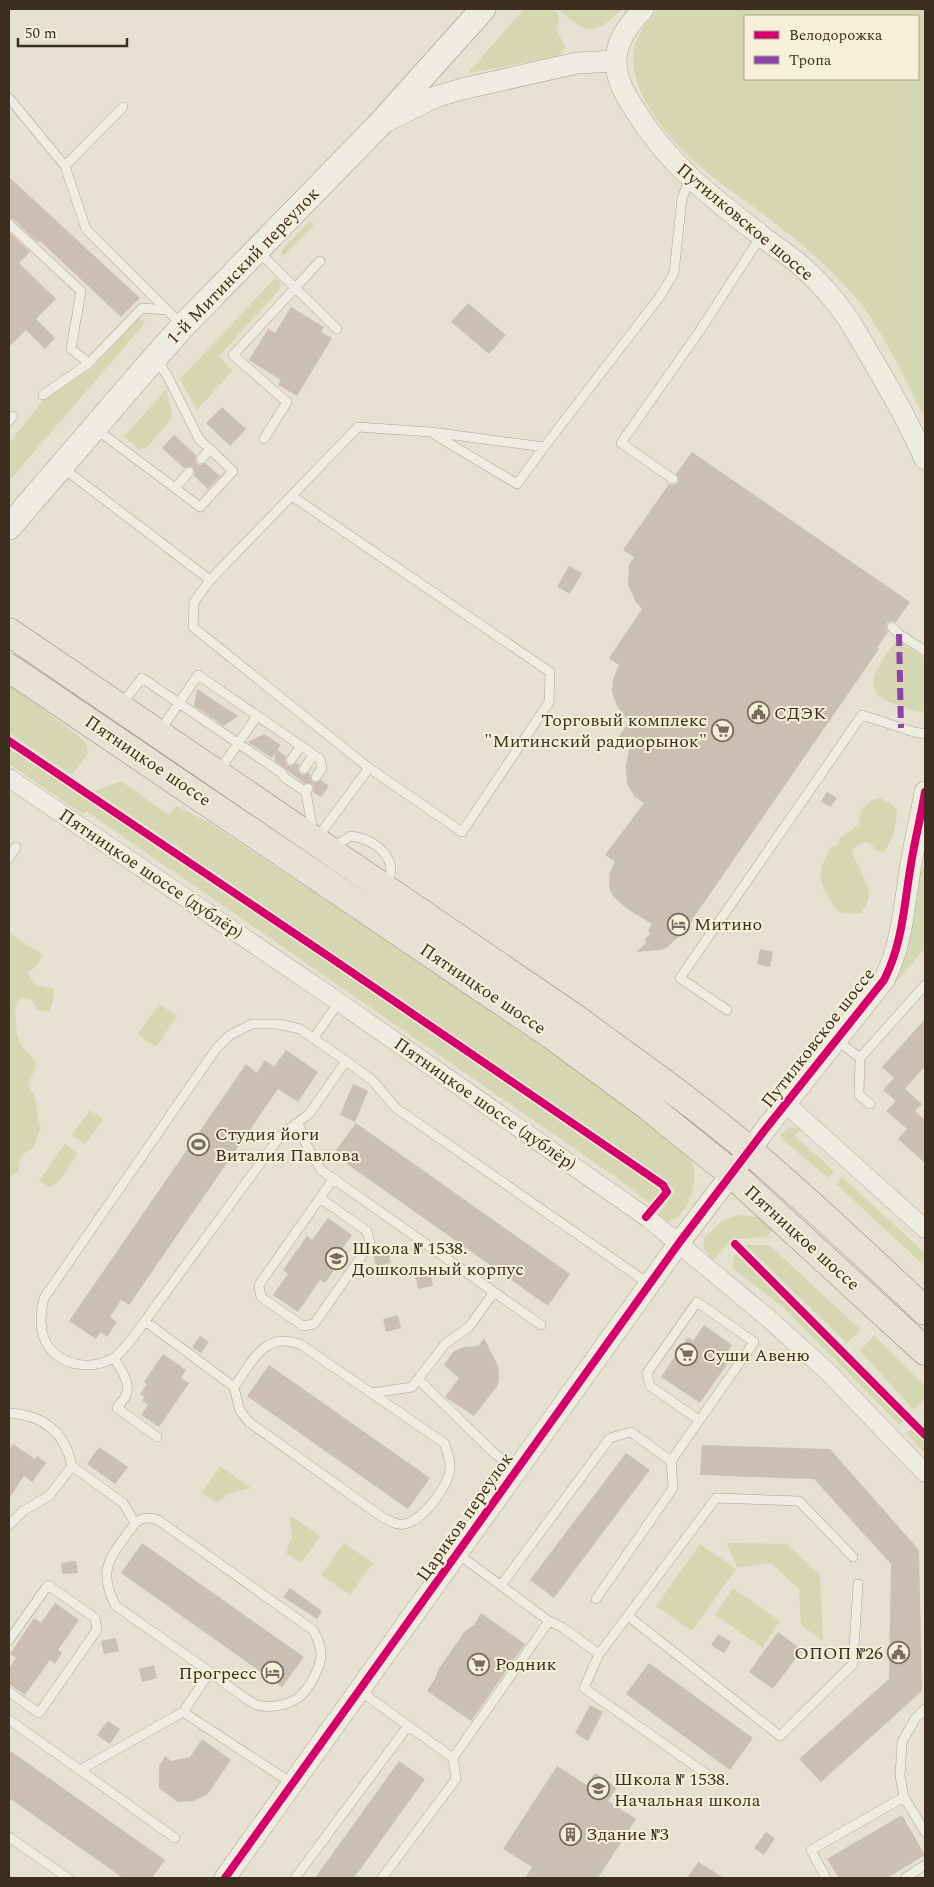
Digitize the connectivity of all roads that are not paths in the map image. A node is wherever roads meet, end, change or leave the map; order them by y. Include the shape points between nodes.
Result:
1 (483, 9) edge
2 (642, 9) edge
3 (616, 61) junction
4 (9, 98) edge
5 (122, 107) dead end
6 (378, 126) junction
7 (65, 166) junction
8 (690, 178) junction
9 (9, 224) edge
10 (761, 236) junction
11 (256, 250) junction
12 (320, 261) dead end
13 (294, 288) junction
14 (175, 318) junction
15 (337, 329) dead end
16 (156, 357) junction
17 (89, 363) junction
18 (43, 395) dead end
19 (94, 427) junction
20 (431, 432) junction
21 (264, 440) dead end
22 (544, 447) junction
23 (210, 450) junction
24 (201, 459) dead end
25 (925, 459) edge
26 (61, 466) junction
27 (189, 472) dead end
28 (673, 478) dead end
29 (175, 488) junction
30 (292, 496) junction
31 (9, 527) edge
32 (210, 580) junction
33 (892, 626) dead end
34 (9, 632) edge
35 (925, 651) edge
36 (9, 668) edge
37 (179, 703) junction
38 (119, 708) junction
39 (257, 716) junction
40 (158, 734) junction
41 (925, 734) edge
42 (238, 743) junction
43 (301, 746) junction
44 (313, 755) junction
45 (291, 760) dead end
46 (369, 768) junction
47 (304, 769) dead end
48 (216, 774) junction
49 (316, 777) dead end
50 (9, 778) edge
51 (925, 792) edge
52 (321, 846) junction
53 (16, 847) dead end
54 (9, 858) edge
55 (925, 985) edge
56 (339, 1002) junction
57 (728, 1010) dead end
58 (314, 1039) junction
59 (837, 1040) junction
60 (860, 1058) junction
61 (346, 1061) junction
62 (786, 1104) junction
63 (870, 1104) dead end
64 (298, 1123) junction
65 (749, 1150) junction
66 (732, 1174) junction
67 (334, 1178) junction
68 (320, 1198) junction
69 (925, 1229) edge
70 (679, 1243) junction
71 (649, 1284) junction
72 (494, 1292) junction
73 (925, 1310) edge
74 (145, 1321) junction
75 (541, 1325) dead end
76 (925, 1351) edge
77 (114, 1358) junction
78 (418, 1379) junction
79 (234, 1388) junction
80 (372, 1393) junction
81 (9, 1413) edge
82 (699, 1420) junction
83 (157, 1437) dead end
84 (671, 1461) junction
85 (72, 1466) junction
86 (516, 1470) junction
87 (925, 1473) edge
88 (135, 1523) junction
89 (9, 1525) edge
90 (458, 1553) junction
91 (853, 1557) dead end
92 (502, 1584) junction
93 (858, 1584) dead end
94 (596, 1599) dead end
95 (628, 1616) junction
96 (550, 1621) junction
97 (9, 1640) edge
98 (599, 1654) junction
99 (210, 1672) junction
100 (360, 1691) junction
101 (9, 1692) edge
102 (925, 1709) edge
103 (183, 1712) junction
104 (9, 1720) edge
105 (408, 1726) junction
106 (453, 1758) junction
107 (80, 1770) junction
108 (715, 1780) dead end
109 (293, 1784) junction
110 (904, 1797) junction
111 (925, 1832) edge
112 (9, 1837) edge
113 (175, 1838) dead end
114 (925, 1865) edge
115 (68, 1878) edge
116 (225, 1878) edge
117 (295, 1878) edge
118 (382, 1878) edge
119 (826, 1878) edge
120 (905, 1878) edge

1 - 6 main road, 1-й Митинский переулок
2 - 3 street, Путилковское шоссе via 628,25 618,45
3 - 6 street via 577,63 462,89 435,97
3 - 8 street, Путилковское шоссе via 618,79 642,122
4 - 7 lane
5 - 7 lane
6 - 11 main road, 1-й Митинский переулок
7 - 14 lane via 86,229
8 - 10 street, Путилковское шоссе
8 - 22 lane via 682,198 674,273
9 - 17 lane via 81,291 72,350
10 - 25 street, Путилковское шоссе via 799,264 838,304 883,376
10 - 28 lane via 621,443
11 - 13 lane
11 - 14 main road, 1-й Митинский переулок
12 - 13 lane
13 - 15 lane
13 - 21 lane via 233,355 287,402
14 - 16 main road, 1-й Митинский переулок
14 - 17 lane via 142,308
16 - 19 main road, 1-й Митинский переулок
16 - 23 lane via 199,439
17 - 18 lane
19 - 26 main road, 1-й Митинский переулок
19 - 29 lane
20 - 22 lane
20 - 22 lane via 518,484
20 - 30 lane via 358,427
23 - 24 lane
23 - 29 lane via 233,471 200,507
26 - 31 main road, 1-й Митинский переулок
26 - 32 lane
27 - 29 lane
30 - 32 lane
30 - 46 lane via 550,672 549,702 462,832
32 - 46 lane via 194,602 193,627
33 - 35 lane
34 - 38 main road, Пятницкое шоссе
36 - 66 main road, Пятницкое шоссе via 552,1036 648,1106
37 - 38 lane via 142,678
37 - 39 lane via 198,675
37 - 40 lane
37 - 42 lane
38 - 40 main road, Пятницкое шоссе
39 - 42 lane
39 - 43 lane
40 - 48 main road, Пятницкое шоссе
41 - 57 lane via 862,715 680,978
42 - 48 lane
42 - 52 lane via 307,790
43 - 44 lane
43 - 45 lane
44 - 47 lane
44 - 49 lane via 320,759 322,768
46 - 52 lane
48 - 52 main road, Пятницкое шоссе
50 - 56 street, Пятницкое шоссе (дублёр)
51 - 59 street, Путилковское шоссе via 915,862 894,961 884,980
52 - 65 main road, Пятницкое шоссе via 572,1016
53 - 54 lane
55 - 60 lane
56 - 58 lane
56 - 70 street, Пятницкое шоссе (дублёр)
58 - 61 lane
58 - 77 lane via 300,1029 278,1024 252,1024 230,1035 216,1049 44,1298 40,1312 42,1327 46,1343 56,1355 68,1363 83,1365
59 - 60 lane
59 - 62 street, Путилковское шоссе
60 - 63 lane via 859,1095
61 - 64 lane via 310,1114
61 - 71 lane via 372,1080 396,1108
62 - 65 street, Путилковское шоссе
62 - 69 street
64 - 67 lane via 321,1170
64 - 74 lane via 281,1135
65 - 66 street, Путилковское шоссе
65 - 73 main road, Пятницкое шоссе
66 - 70 street, Цариков переулок
66 - 76 main road, Пятницкое шоссе
67 - 68 lane
67 - 72 lane
68 - 68 lane via 259,1285 261,1297 303,1326 314,1324 370,1244 367,1231
70 - 71 street, Цариков переулок
70 - 87 street, Пятницкое шоссе (дублёр) via 828,1372
71 - 86 street, Цариков переулок
72 - 75 lane
72 - 78 lane via 469,1327 445,1344
74 - 77 lane
74 - 79 lane
77 - 83 lane via 127,1382 126,1395 117,1408
78 - 80 lane via 412,1387
78 - 86 lane
79 - 80 lane via 259,1352 269,1344 284,1341 300,1344
79 - 80 lane via 240,1410 249,1422 382,1517 404,1525 419,1518 432,1506 450,1475 451,1466 444,1444
81 - 85 lane via 24,1414 44,1422 61,1437
82 - 82 lane via 754,1342 697,1302 648,1373 650,1386
82 - 84 lane
84 - 92 lane via 631,1432 610,1438
84 - 94 lane via 674,1488
85 - 88 lane via 123,1503
85 - 89 lane via 50,1496 23,1511
86 - 90 street, Цариков переулок
88 - 99 lane via 108,1562 108,1592 116,1606
88 - 99 lane via 141,1518 158,1520 313,1630 319,1642 321,1656 318,1669 299,1697 284,1704 256,1705
90 - 92 lane
90 - 100 street, Цариков переулок
91 - 95 lane via 799,1501 716,1498
92 - 96 lane
93 - 95 lane via 853,1664 780,1736
95 - 98 lane
96 - 98 lane
96 - 106 lane
97 - 101 lane via 48,1585 95,1618 97,1630 39,1714
98 - 108 lane via 584,1688
99 - 103 lane
100 - 105 lane
100 - 109 street, Цариков переулок
102 - 110 lane via 902,1742 900,1776
103 - 107 lane
103 - 109 lane
104 - 107 lane
105 - 106 lane
105 - 117 lane
106 - 118 lane via 456,1779
107 - 113 lane
109 - 116 street, Цариков переулок
110 - 111 lane
110 - 119 lane via 811,1850
112 - 115 lane
114 - 120 lane

